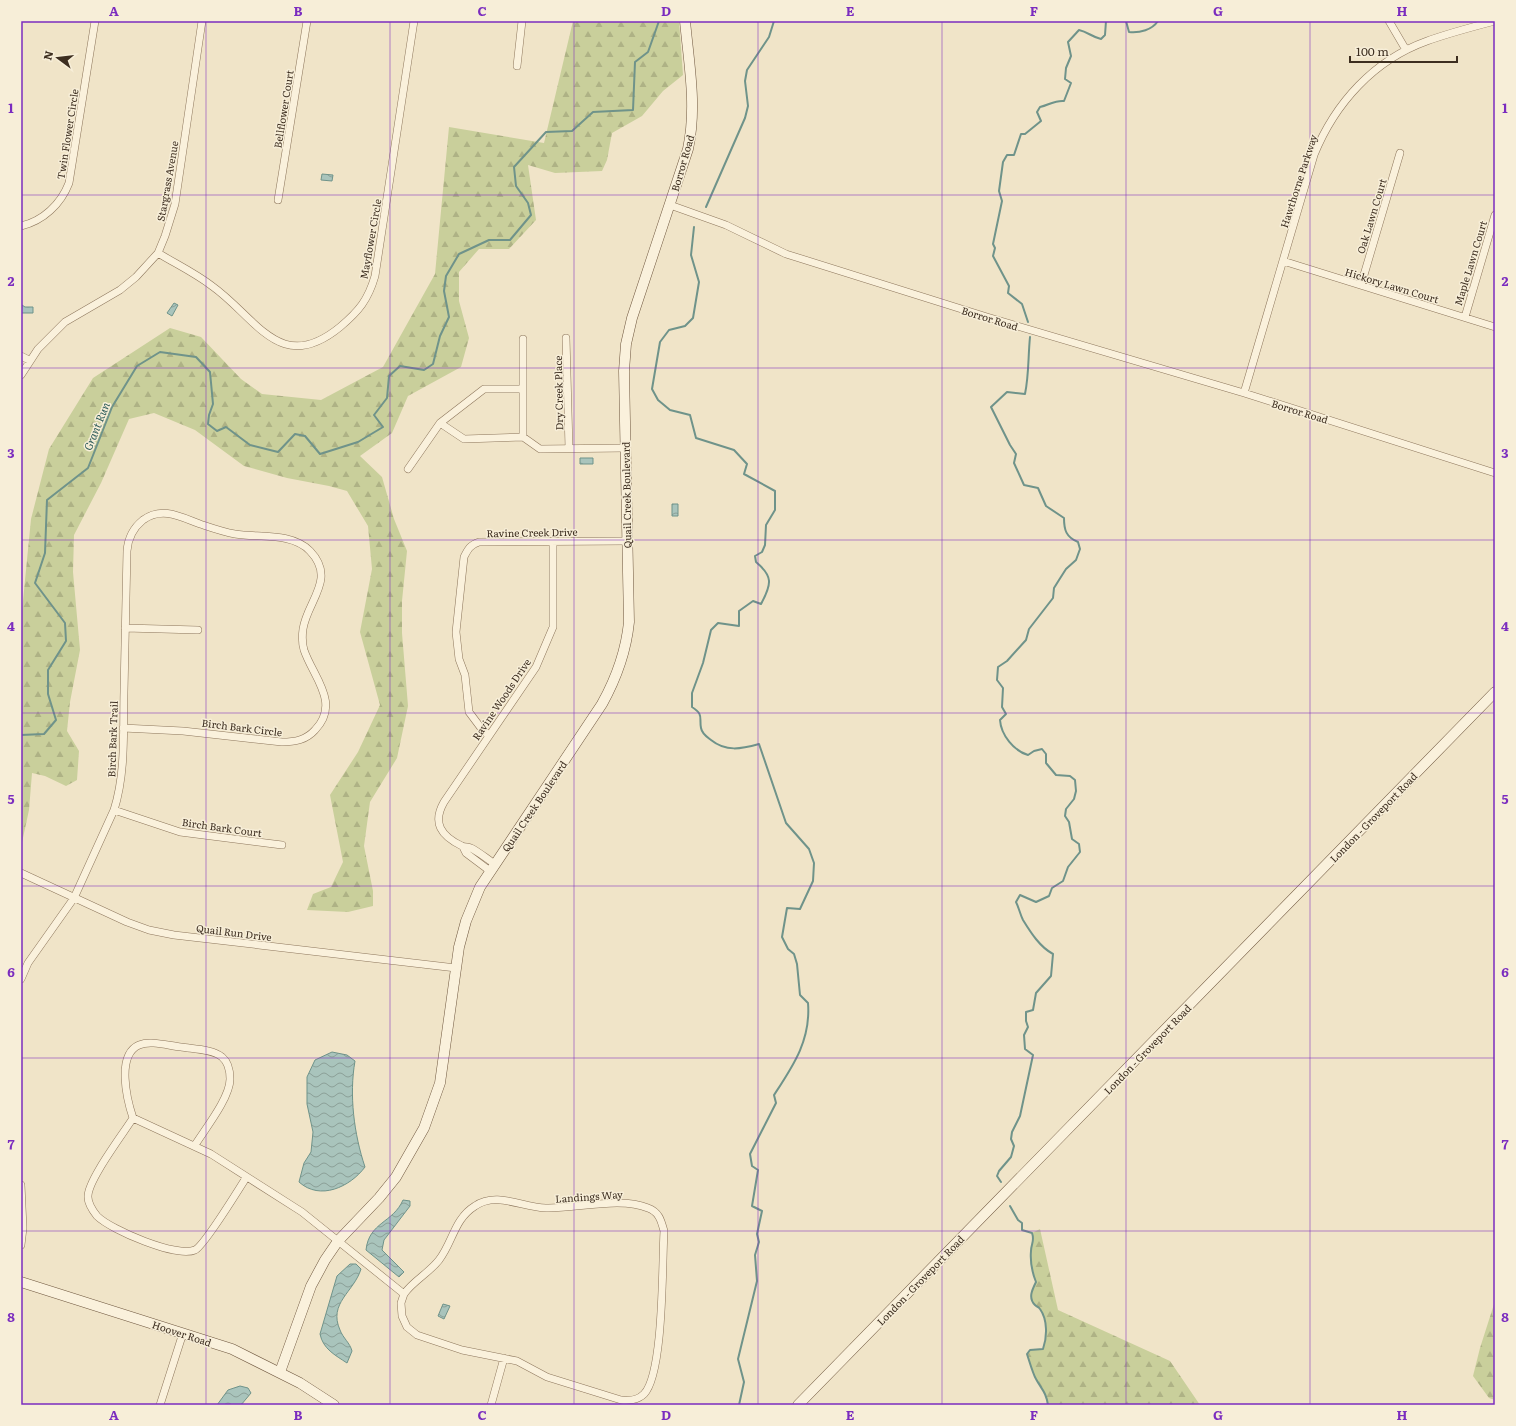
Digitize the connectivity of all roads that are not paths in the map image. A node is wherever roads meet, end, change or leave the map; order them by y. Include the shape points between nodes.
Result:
1 (95, 21) edge
2 (202, 21) edge
3 (307, 21) edge
4 (414, 21) edge
5 (522, 21) edge
6 (685, 21) edge
7 (1389, 21) edge
8 (1495, 21) edge
9 (1406, 50) junction
10 (517, 66) dead end
11 (1400, 153) dead end
12 (278, 200) dead end
13 (670, 205) junction
14 (1495, 215) edge
15 (21, 226) edge
16 (158, 252) junction
17 (1283, 261) junction
18 (1361, 285) junction
19 (1465, 317) junction
20 (1495, 327) edge
21 (566, 338) dead end
22 (523, 339) dead end
23 (21, 356) edge
24 (29, 360) junction
25 (21, 375) edge
26 (522, 389) junction
27 (1244, 393) junction
28 (440, 423) junction
29 (523, 437) junction
30 (569, 448) junction
31 (625, 448) junction
32 (408, 469) dead end
33 (1495, 473) edge
34 (183, 516) joint
35 (552, 541) junction
36 (627, 541) junction
37 (125, 628) junction
38 (198, 630) dead end
39 (1495, 692) edge
40 (123, 728) junction
41 (489, 736) junction
42 (114, 810) junction
43 (282, 845) dead end
44 (492, 868) junction
45 (21, 873) edge
46 (74, 898) junction
47 (456, 968) junction
48 (22, 976) edge
49 (133, 1118) junction
50 (195, 1145) junction
51 (246, 1178) junction
52 (21, 1185) edge
53 (22, 1205) edge
54 (338, 1241) junction
55 (21, 1245) edge
56 (21, 1282) edge
57 (404, 1294) junction
58 (183, 1333) junction
59 (504, 1358) junction
60 (280, 1372) junction
61 (160, 1405) edge
62 (334, 1405) edge
63 (490, 1405) edge
64 (798, 1405) edge

1 - 15 street, Twin Flower Circle via 69,183 60,201 45,215
2 - 16 street, Stargrass Avenue via 175,204
3 - 12 street, Bellflower Court
4 - 16 street, Mayflower Circle via 375,276 369,295 353,316 317,342 300,347 283,344 262,331 212,286
5 - 10 street
6 - 13 street, Borror Road via 693,118 688,149
7 - 9 street
8 - 9 street, Hawthorne Parkway via 1432,39
9 - 17 street, Hawthorne Parkway via 1377,68 1362,82 1340,106 1327,127 1314,155
11 - 18 street, Oak Lawn Court
13 - 27 street, Borror Road via 726,225 786,254
13 - 31 street, Quail Creek Boulevard via 632,318 626,344
14 - 19 street, Maple Lawn Court
16 - 24 street, Stargrass Avenue via 136,278 65,322
17 - 18 street, Hickory Lawn Court
17 - 27 street, Hawthorne Parkway
18 - 19 street, Hickory Lawn Court
19 - 20 street, Hickory Lawn Court
21 - 30 street, Dry Creek Place
22 - 26 street
23 - 24 street
24 - 25 street, Stargrass Avenue
26 - 28 street via 484,389
26 - 29 street
27 - 33 street, Borror Road
28 - 29 street via 464,439
28 - 32 street
29 - 30 street via 540,449
30 - 31 street
31 - 36 street, Quail Creek Boulevard
34 - 37 street, Birch Bark Trail via 157,514 147,518 132,532 127,551
34 - 40 street, Birch Bark Circle via 217,530 292,540 302,544 316,559 321,580 315,600 306,614 302,638 304,649 324,695 326,705 323,716 320,725 312,733 293,742 183,730
35 - 36 street, Ravine Creek Drive
35 - 41 street, Ravine Woods Drive via 553,627 550,637 536,667
35 - 41 street, Ravine Creek Drive via 479,542 468,548 464,557 456,632 459,659 469,712
36 - 44 street, Quail Creek Boulevard via 627,636 623,658 614,682 602,704
37 - 38 street
37 - 40 street, Birch Bark Trail
39 - 64 street, London - Groveport Road
40 - 42 street, Birch Bark Trail via 122,777
41 - 44 street, Ravine Woods Drive via 439,811 437,818 441,829 463,847 470,848
42 - 43 street, Birch Bark Court via 180,832
42 - 46 street, Birch Bark Trail
44 - 47 street, Quail Creek Boulevard via 480,887 466,921
45 - 46 street, Quail Run Drive
46 - 47 street, Quail Run Drive via 127,922 174,935
46 - 48 street, Birch Bark Trail via 28,963
47 - 54 street, Quail Creek Boulevard via 440,1082 424,1128 396,1177
49 - 50 street
49 - 50 street via 126,1092 127,1066 131,1050 148,1043 197,1049 221,1056 230,1071 227,1093
49 - 51 street via 96,1175 88,1197 97,1216 132,1236 180,1252 195,1250
50 - 51 street
51 - 54 street via 302,1212
52 - 53 street
53 - 55 street
54 - 57 street
54 - 60 street, Quail Creek Boulevard via 311,1286
56 - 58 street, Hoover Road
57 - 59 street via 401,1303 402,1316 407,1327 417,1335 462,1350
57 - 59 street, Landings Way via 438,1261 462,1216 482,1202 508,1200 539,1208 631,1204 647,1207 660,1216 664,1231 660,1314 654,1372 644,1394 631,1400 613,1398 547,1376 526,1365
58 - 60 street, Hoover Road via 232,1348
58 - 61 street
59 - 63 street
60 - 62 street, Hoover Road

